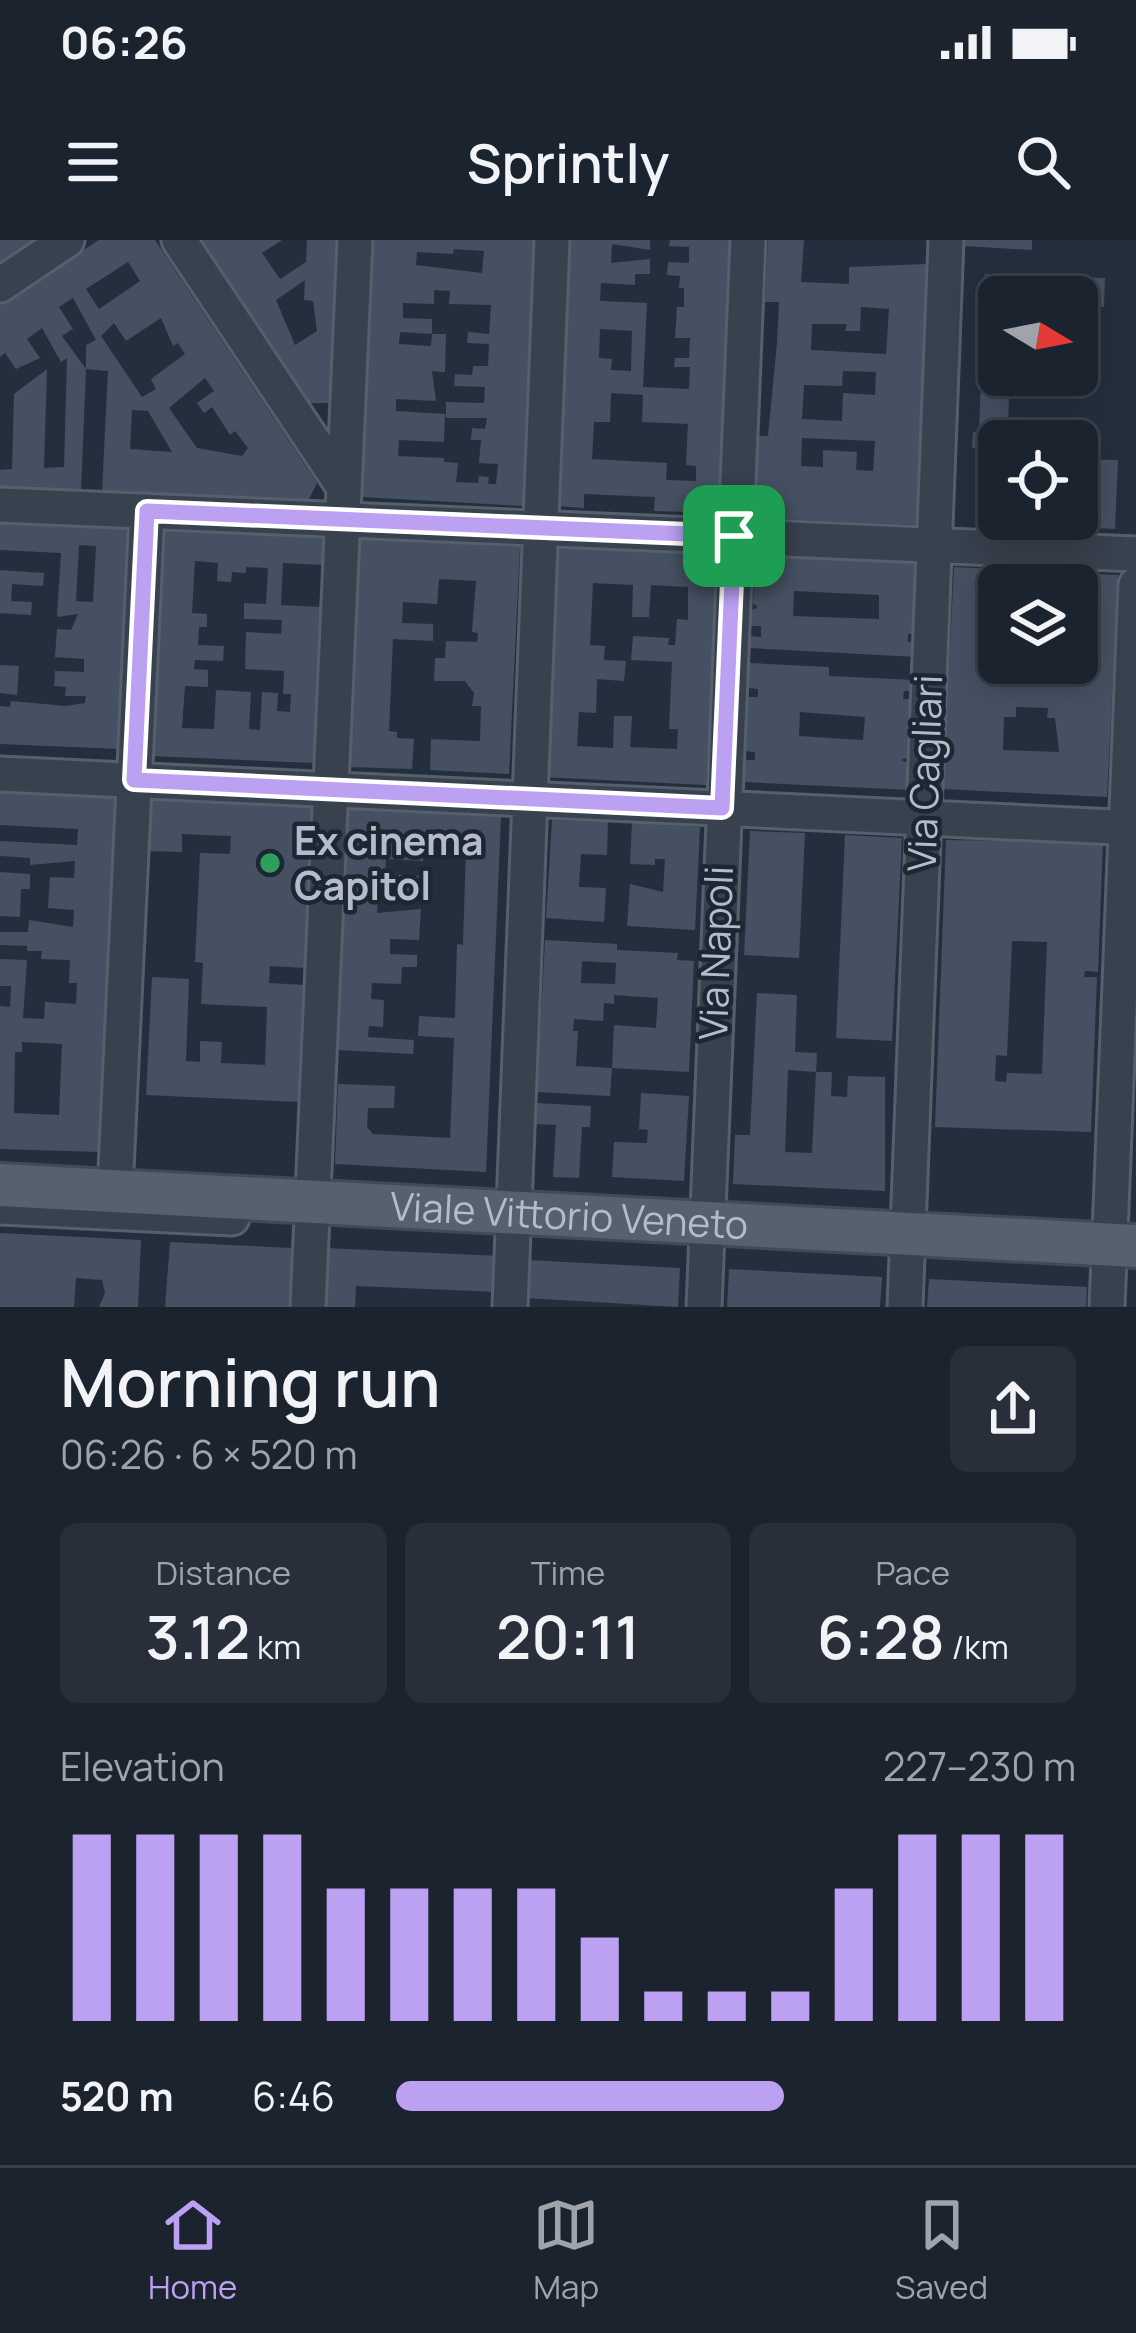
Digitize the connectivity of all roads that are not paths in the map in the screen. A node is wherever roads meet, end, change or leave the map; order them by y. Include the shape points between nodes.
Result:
1 (67, 240) edge
2 (179, 240) edge
3 (355, 240) edge
4 (552, 240) edge
5 (748, 240) edge
6 (946, 240) edge
7 (0, 285) edge
8 (343, 503) junction
9 (0, 505) edge
10 (147, 511) junction
11 (541, 528) junction
12 (734, 536) junction
13 (934, 545) junction
14 (1136, 554) edge
15 (1136, 585) edge
16 (0, 764) edge
17 (0, 774) edge
18 (135, 775) junction
19 (331, 785) junction
20 (530, 794) junction
21 (722, 803) junction
22 (924, 813) junction
23 (1131, 823) edge
24 (0, 1185) edge
25 (116, 1191) junction
26 (0, 1207) edge
27 (312, 1212) junction
28 (513, 1222) junction
29 (706, 1232) junction
30 (907, 1243) junction
31 (1123, 1253) edge
32 (308, 1307) edge
33 (510, 1307) edge
34 (704, 1307) edge
35 (905, 1307) edge
36 (1107, 1307) edge

1 - 7 street
2 - 8 street
3 - 8 street
4 - 11 street
5 - 12 street, Via Napoli
6 - 13 street, Via Cagliari
8 - 10 street
8 - 11 street
8 - 19 street
9 - 10 street
10 - 18 street
11 - 12 street
11 - 20 street
12 - 13 street
12 - 21 street, Via Napoli
13 - 14 street
13 - 22 street, Via Cagliari
15 - 23 street
16 - 18 street
17 - 18 street
18 - 19 street
18 - 25 street
19 - 20 street
19 - 27 street
20 - 21 street
20 - 28 street
21 - 22 street
21 - 29 street, Via Napoli
22 - 23 street
22 - 30 street, Via Cagliari
23 - 31 street
24 - 25 main road, Viale Vittorio Veneto
25 - 27 main road, Viale Vittorio Veneto
26 - 27 street
27 - 28 main road, Viale Vittorio Veneto
27 - 32 street
28 - 29 main road, Viale Vittorio Veneto
28 - 33 street
29 - 30 main road, Viale Vittorio Veneto
29 - 34 street, Via Napoli
30 - 31 main road, Viale Vittorio Veneto
30 - 35 street, Via Cagliari
31 - 36 street

